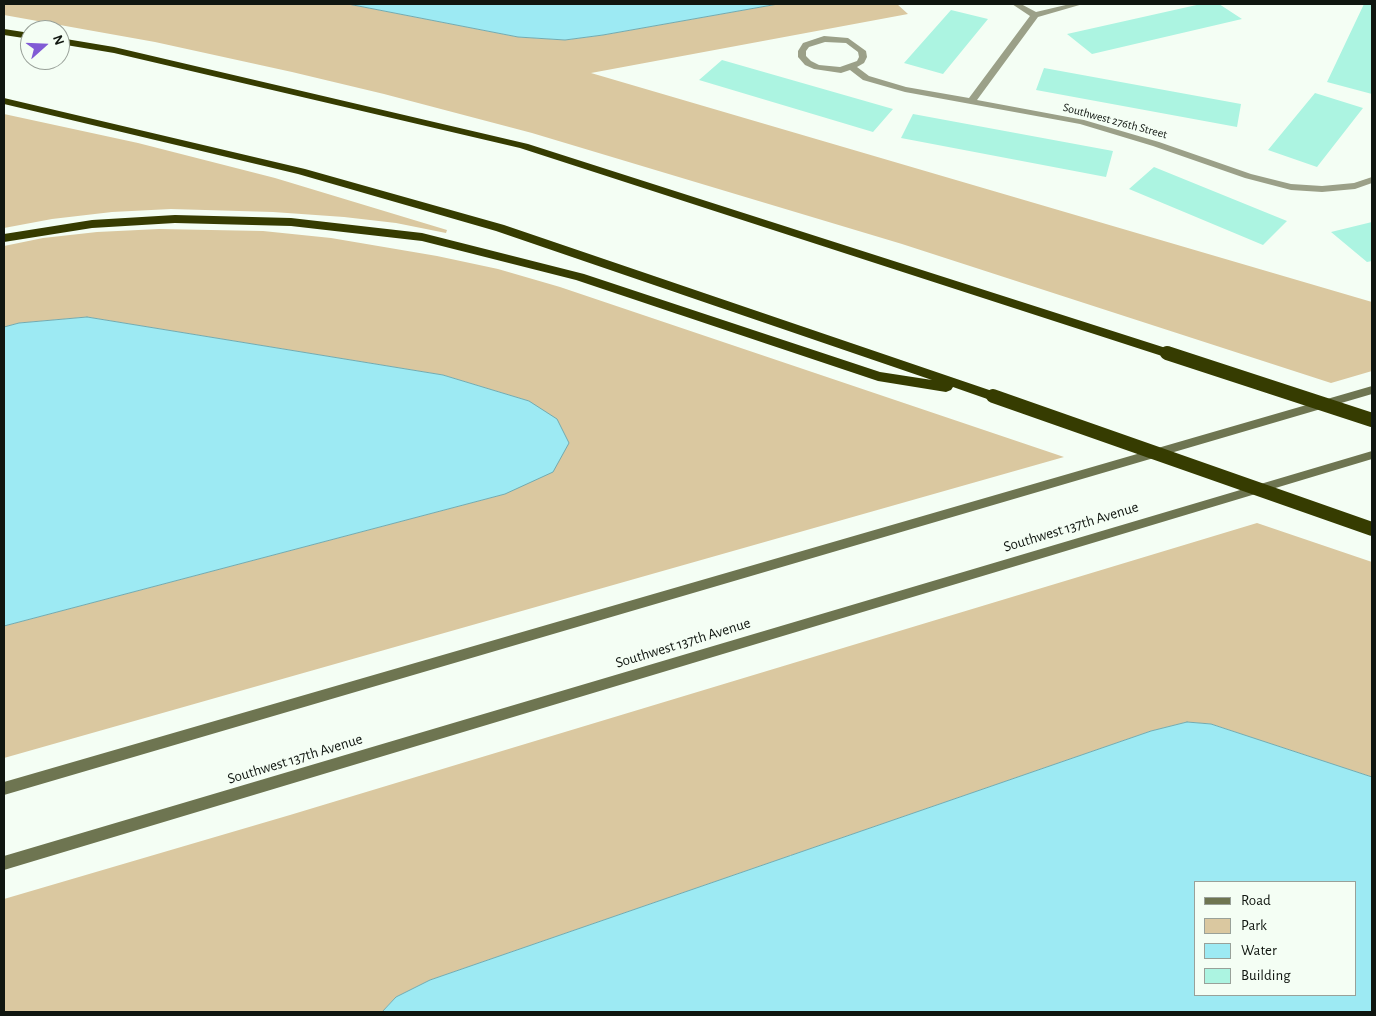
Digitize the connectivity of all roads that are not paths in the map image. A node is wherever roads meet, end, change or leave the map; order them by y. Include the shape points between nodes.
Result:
1 (1016, 4) edge
2 (1079, 4) edge
3 (1035, 15) junction
4 (4, 32) edge
5 (20, 34) edge
6 (70, 43) edge
7 (852, 67) junction
8 (4, 101) edge
9 (972, 101) junction
10 (1372, 180) edge
11 (4, 238) edge
12 (1372, 390) edge
13 (994, 396) junction
14 (1372, 420) edge
15 (1372, 455) edge
16 (1372, 529) edge
17 (4, 789) edge
18 (4, 863) edge

1 - 3 street
2 - 3 street
3 - 9 street
4 - 5 highway
6 - 14 highway, bridge via 133,54 524,146
7 - 7 street via 864,57 862,51 848,41 814,41 802,51 802,57 817,67 835,70
7 - 9 street, Southwest 276th Street via 866,78
8 - 13 highway via 301,171 500,228
9 - 10 street, Southwest 276th Street via 1081,122 1291,187 1322,189 1355,186
11 - 13 highway via 92,224 175,219 292,222 422,237 580,277 878,376
12 - 17 main road
13 - 16 highway, bridge
15 - 18 main road, Southwest 137th Avenue

